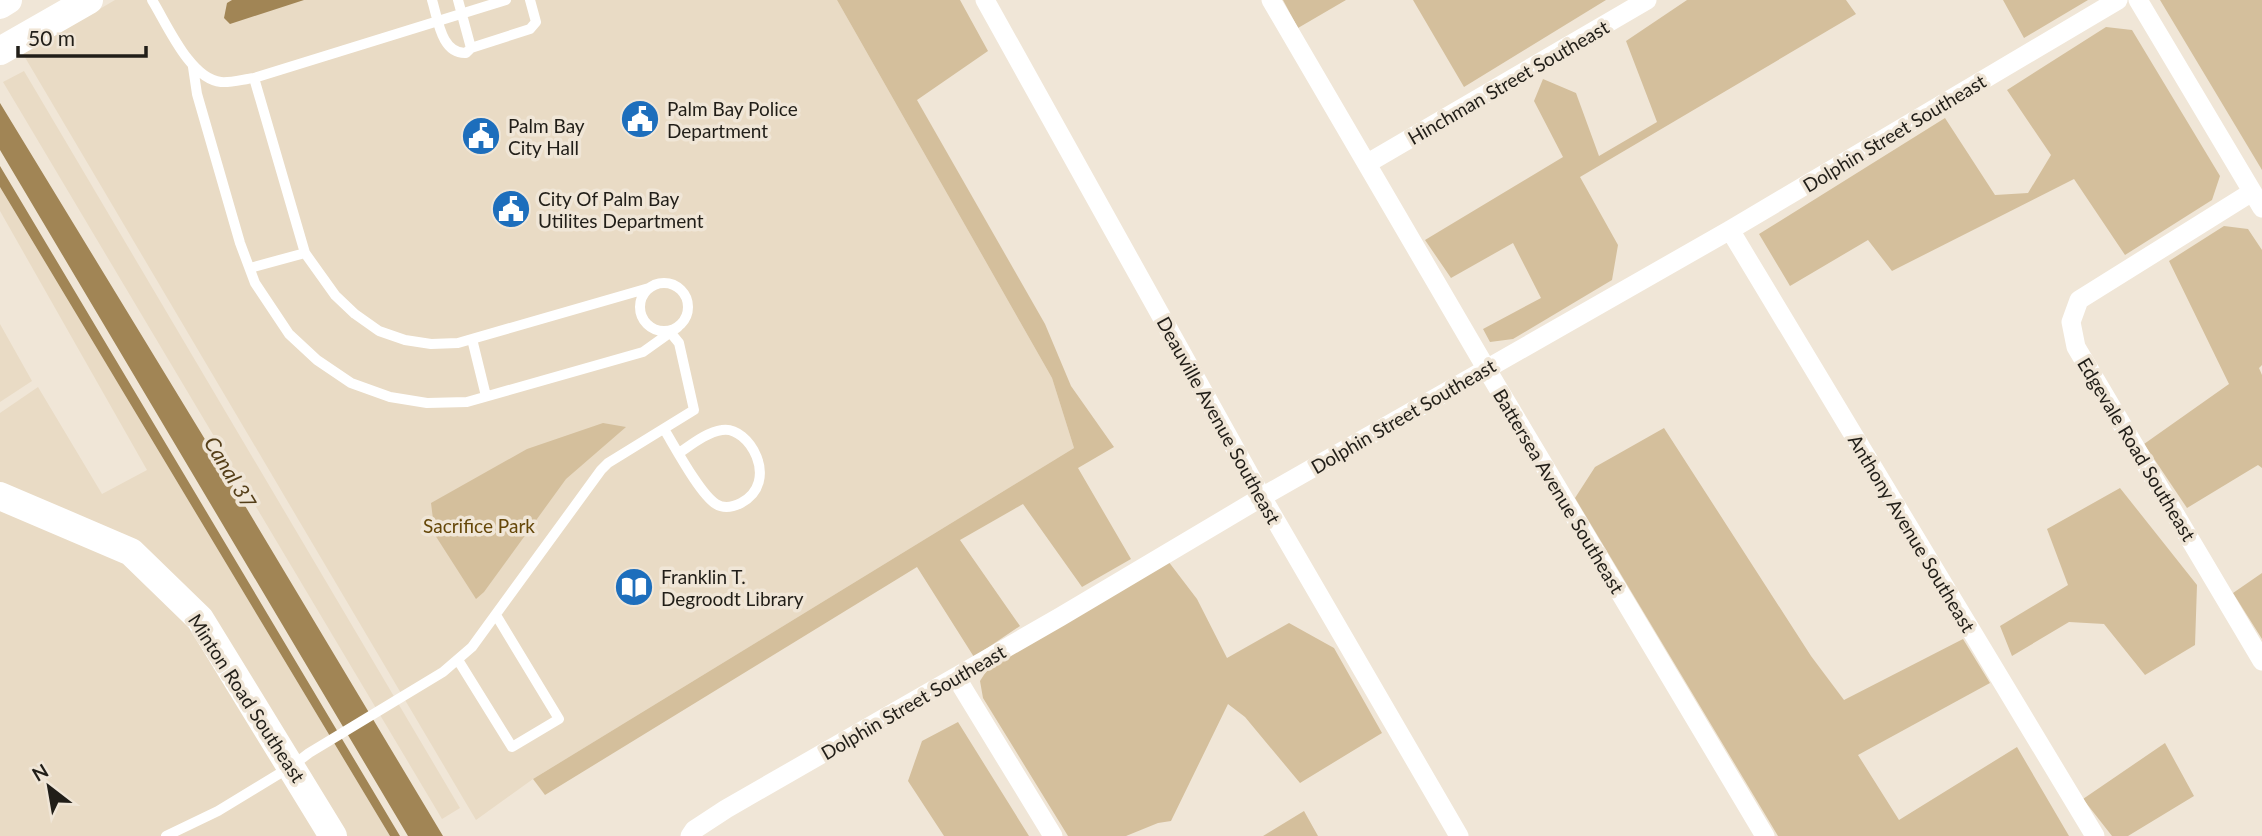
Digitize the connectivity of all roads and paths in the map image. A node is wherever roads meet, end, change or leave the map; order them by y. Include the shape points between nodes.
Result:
1 (8, 0) edge
2 (89, 0) edge
3 (152, 0) edge
4 (432, 0) edge
5 (458, 0) edge
6 (506, 0) edge
7 (530, 0) edge
8 (985, 0) edge
9 (1271, 0) edge
10 (1647, 0) edge
11 (2118, 0) edge
12 (2138, 0) edge
13 (0, 5) edge
14 (462, 13) junction
15 (438, 20) junction
16 (471, 48) junction
17 (1, 50) edge
18 (193, 67) junction
19 (254, 78) junction
20 (1368, 163) junction
21 (2257, 200) edge
22 (1730, 230) junction
23 (305, 253) junction
24 (250, 268) junction
25 (649, 288) junction
26 (674, 330) junction
27 (472, 339) junction
28 (1486, 368) junction
29 (486, 396) junction
30 (664, 429) junction
31 (679, 453) junction
32 (0, 496) edge
33 (1262, 497) junction
34 (496, 615) junction
35 (458, 660) junction
36 (2262, 662) edge
37 (956, 677) junction
38 (301, 760) junction
39 (166, 836) edge
40 (333, 836) edge
41 (690, 836) edge
42 (1053, 836) edge
43 (1459, 836) edge
44 (1765, 836) edge
45 (2095, 836) edge

1 - 13 street
2 - 17 street
3 - 18 lane
4 - 15 lane
5 - 14 lane
6 - 14 lane
7 - 16 lane via 536,22 530,29
8 - 33 street, Deauville Avenue Southeast
9 - 20 street, Battersea Avenue Southeast
10 - 20 street, Hinchman Street Southeast
11 - 22 street, Dolphin Street Southeast
12 - 21 street
14 - 15 lane
14 - 16 lane
15 - 16 lane via 450,49 457,54
15 - 19 lane
18 - 19 lane via 206,78 221,82
18 - 24 lane via 197,94
19 - 23 lane
20 - 28 street, Battersea Avenue Southeast
21 - 36 street, Edgevale Road Southeast via 2079,300 2071,321 2076,346
22 - 28 street, Dolphin Street Southeast
22 - 45 street, Anthony Avenue Southeast
23 - 24 lane
23 - 27 lane via 335,295 379,331 431,344
24 - 29 lane via 289,334 351,383 390,397 427,403 467,402
25 - 26 lane via 640,302 642,319 654,329
25 - 26 lane via 656,283 673,284 687,297 685,320
25 - 27 lane
26 - 29 lane via 643,352
26 - 30 lane via 694,410
27 - 29 lane
28 - 33 street, Dolphin Street Southeast
28 - 44 street, Battersea Avenue Southeast
30 - 31 lane
30 - 34 lane via 601,470
31 - 31 lane via 714,504 724,508 737,505 757,489 762,474 759,462 733,430 715,432
32 - 38 street, Minton Road Southeast via 131,552 200,619
33 - 37 street, Dolphin Street Southeast
33 - 43 street, Deauville Avenue Southeast
34 - 35 lane
34 - 35 lane via 559,719 512,747
35 - 38 lane
37 - 41 street, Dolphin Street Southeast via 726,809
37 - 42 street
38 - 39 lane via 218,811
38 - 40 street, Minton Road Southeast

